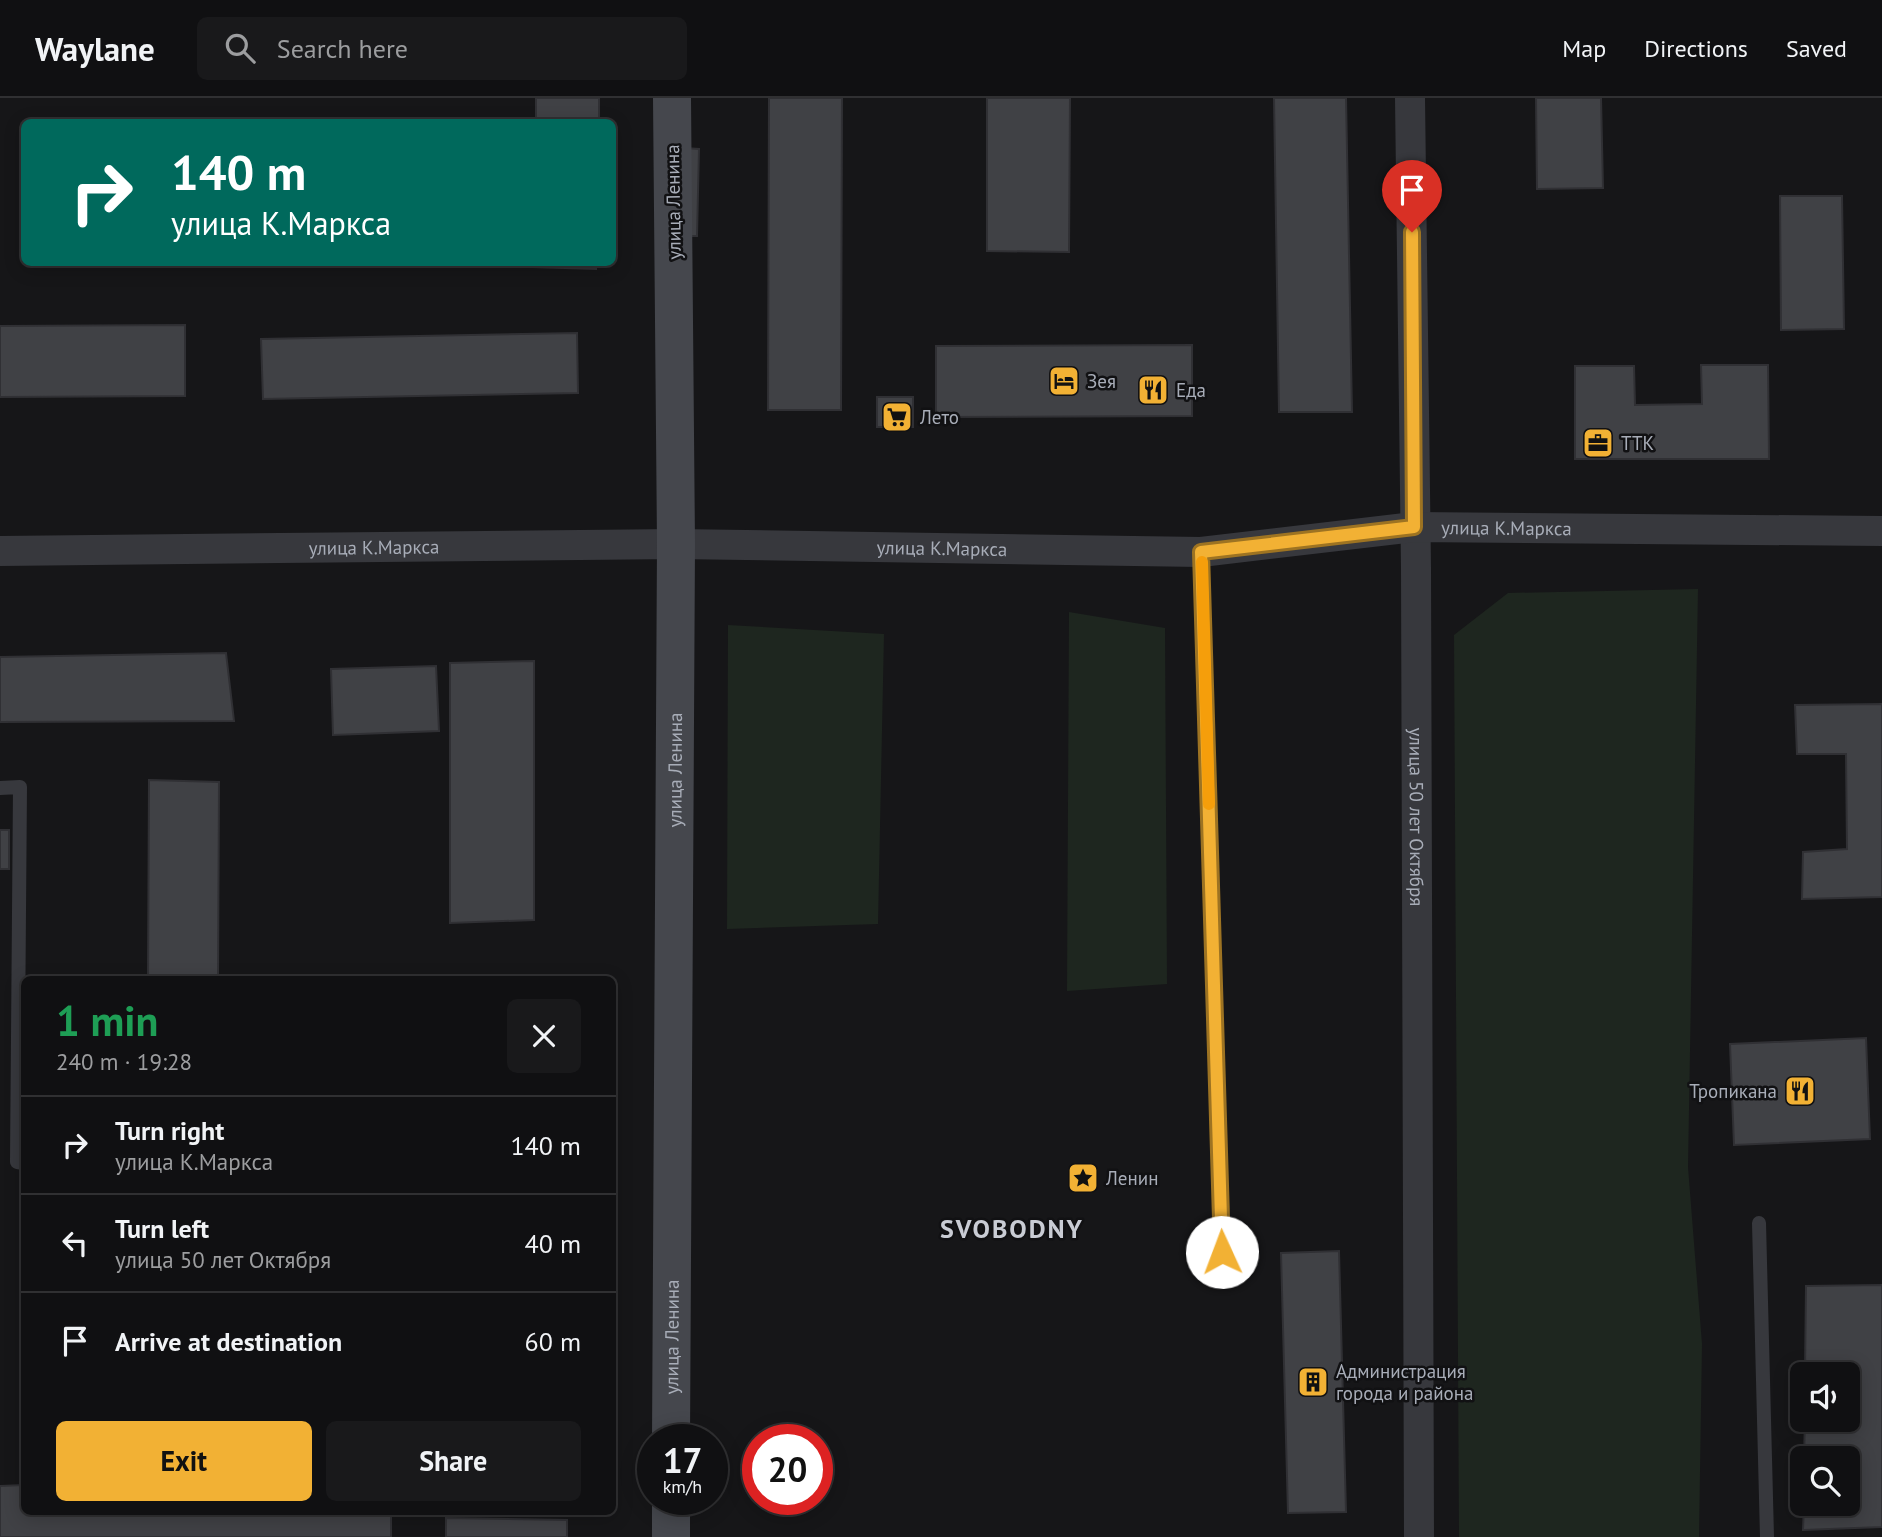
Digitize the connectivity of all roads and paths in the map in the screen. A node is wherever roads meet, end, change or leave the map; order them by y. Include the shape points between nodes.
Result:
1 (672, 98) edge
2 (1410, 98) edge
3 (1414, 527) junction
4 (1882, 531) edge
5 (676, 544) junction
6 (0, 551) edge
7 (1201, 552) junction
8 (0, 788) edge
9 (21, 1163) edge
10 (1759, 1223) dead end
11 (1222, 1252) dead end
12 (671, 1424) edge
13 (671, 1515) edge
14 (671, 1537) edge
15 (1419, 1537) edge
16 (1767, 1537) edge

1 - 5 main road, улица Ленина
2 - 3 street, улица 50 лет Октября
3 - 4 street, улица К.Маркса
3 - 7 street, улица К.Маркса
3 - 15 street, улица 50 лет Октября
5 - 6 street, улица К.Маркса
5 - 7 street, улица К.Маркса
5 - 12 main road, улица Ленина
7 - 11 lane
8 - 9 lane via 20,787 17,1162
10 - 16 lane
13 - 14 main road

